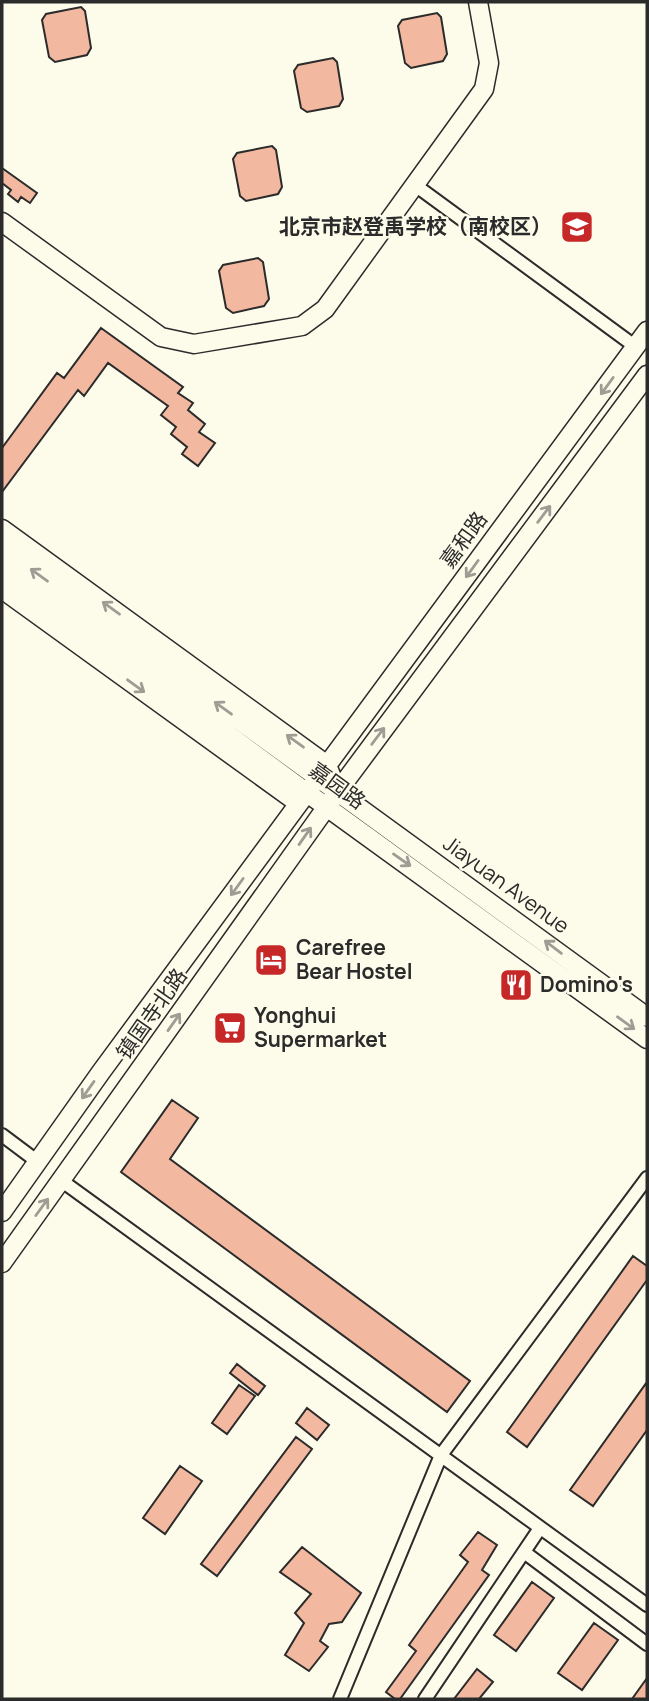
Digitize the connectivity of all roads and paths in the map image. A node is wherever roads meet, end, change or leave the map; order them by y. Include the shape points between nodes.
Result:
1 (478, 2) edge
2 (415, 185) junction
3 (2, 222) edge
4 (647, 331) edge
5 (636, 347) junction
6 (647, 375) edge
7 (2, 529) edge
8 (2, 548) edge
9 (2, 568) edge
10 (2, 589) edge
11 (323, 771) junction
12 (338, 791) junction
13 (302, 798) junction
14 (326, 807) junction
15 (647, 1017) edge
16 (647, 1039) edge
17 (2, 1135) edge
18 (38, 1162) junction
19 (647, 1178) edge
20 (62, 1181) junction
21 (2, 1212) edge
22 (2, 1262) edge
23 (441, 1455) junction
24 (540, 1528) junction
25 (524, 1552) junction
26 (647, 1605) edge
27 (647, 1644) edge
28 (340, 1699) edge
29 (425, 1699) edge

1 - 2 street via 489,62 484,89
2 - 3 street via 325,309 302,326 194,344 161,337
2 - 5 street
4 - 5 street, 嘉和路
5 -> 11 street, 嘉和路
12 -> 6 street
11 -> 7 street
11 -> 8 street, 嘉园路
9 - 13 street, 嘉园路
10 -> 13 street
11 - 12 street, Jiayuan Avenue
11 - 13 street, 镇国寺北路
12 - 14 street, 镇国寺北路
15 -> 12 street, Jiayuan Avenue
13 - 14 street, 嘉园路
13 -> 18 street, 镇国寺北路
14 -> 16 street, 嘉园路
20 -> 14 street, 镇国寺北路
17 - 18 street
18 - 21 street, 镇国寺北路
19 - 23 street
22 -> 20 street, 镇国寺北路
20 - 23 street
23 - 24 street
23 - 28 street
24 - 25 street
24 - 26 street
25 - 27 street
25 - 29 street

